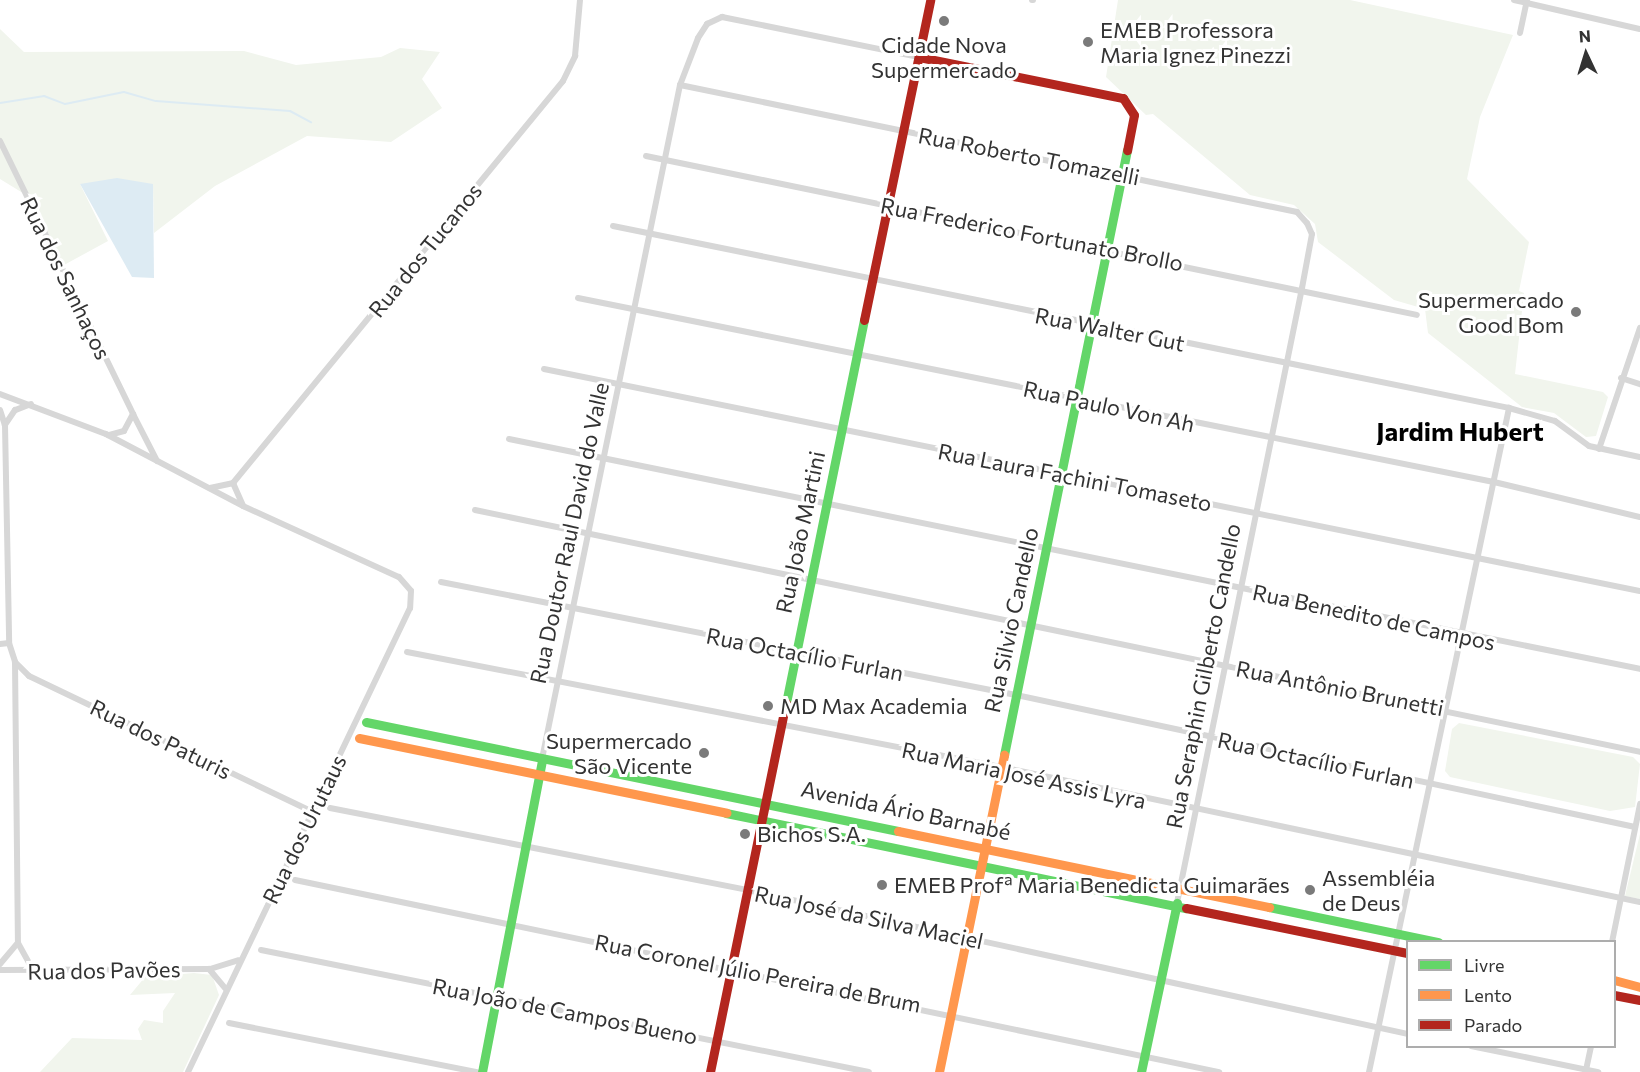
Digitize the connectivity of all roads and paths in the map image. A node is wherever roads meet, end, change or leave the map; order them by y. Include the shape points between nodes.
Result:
1 (580, 0) edge
2 (930, 0) edge
3 (1514, 0) edge
4 (1526, 1) edge
5 (1640, 29) edge
6 (1520, 33) dead end
7 (919, 57) junction
8 (680, 85) junction
9 (903, 131) junction
10 (0, 141) edge
11 (646, 156) dead end
12 (666, 160) junction
13 (1123, 175) junction
14 (888, 205) junction
15 (613, 226) dead end
16 (651, 233) junction
17 (1107, 249) junction
18 (872, 281) junction
19 (1302, 288) junction
20 (578, 298) dead end
21 (635, 309) junction
22 (1418, 315) dead end
23 (1091, 326) junction
24 (1640, 328) edge
25 (857, 354) junction
26 (1286, 364) junction
27 (544, 369) dead end
28 (1621, 378) junction
29 (620, 384) junction
30 (1640, 384) edge
31 (0, 394) edge
32 (1076, 400) junction
33 (34, 404) junction
34 (1509, 408) junction
35 (0, 410) edge
36 (132, 414) junction
37 (5, 425) junction
38 (842, 430) junction
39 (106, 434) junction
40 (509, 439) dead end
41 (1271, 440) junction
42 (1599, 449) junction
43 (1640, 457) edge
44 (603, 458) junction
45 (157, 462) junction
46 (1061, 474) junction
47 (1494, 482) junction
48 (233, 483) junction
49 (210, 488) junction
50 (243, 506) junction
51 (827, 506) junction
52 (475, 510) dead end
53 (1255, 513) junction
54 (1640, 517) edge
55 (588, 533) junction
56 (1046, 549) junction
57 (1478, 556) junction
58 (810, 579) junction
59 (441, 582) dead end
60 (1240, 589) junction
61 (1640, 591) edge
62 (574, 608) junction
63 (1031, 622) junction
64 (1460, 635) junction
65 (9, 643) junction
66 (0, 644) edge
67 (407, 652) dead end
68 (795, 653) junction
69 (15, 662) junction
70 (1224, 665) junction
71 (1640, 669) edge
72 (559, 683) junction
73 (1016, 695) junction
74 (1445, 708) junction
75 (366, 722) dead end
76 (780, 727) junction
77 (401, 729) junction
78 (358, 738) dead end
79 (1210, 738) junction
80 (397, 745) junction
81 (1640, 752) edge
82 (542, 759) junction
83 (1001, 767) junction
84 (539, 778) junction
85 (1430, 783) junction
86 (766, 801) junction
87 (1640, 804) edge
88 (330, 808) dead end
89 (311, 811) junction
90 (1194, 812) junction
91 (762, 819) junction
92 (1635, 827) junction
93 (985, 846) junction
94 (527, 848) junction
95 (1414, 858) junction
96 (981, 865) junction
97 (295, 880) dead end
98 (1181, 885) junction
99 (747, 891) junction
100 (1621, 897) junction
101 (1640, 902) edge
102 (1177, 903) junction
103 (512, 923) junction
104 (1398, 934) junction
105 (966, 937) junction
106 (1428, 940) edge
107 (1612, 940) edge
108 (18, 943) junction
109 (261, 950) dead end
110 (1395, 951) junction
111 (243, 953) junction
112 (1406, 953) edge
113 (0, 964) edge
114 (731, 968) junction
115 (209, 969) junction
116 (0, 970) edge
117 (44, 971) junction
118 (1616, 981) edge
119 (1159, 982) junction
120 (1640, 987) edge
121 (223, 995) junction
122 (1616, 995) edge
123 (497, 998) junction
124 (1640, 1000) edge
125 (951, 1012) junction
126 (229, 1023) dead end
127 (1378, 1028) junction
128 (1406, 1034) edge
129 (716, 1041) junction
130 (1477, 1048) edge
131 (1591, 1048) edge
132 (1144, 1057) junction
133 (1586, 1070) junction
134 (188, 1072) edge
135 (477, 1072) edge
136 (482, 1072) edge
137 (710, 1072) edge
138 (868, 1072) edge
139 (939, 1072) edge
140 (1141, 1072) edge
141 (1219, 1072) edge
142 (1369, 1072) edge
143 (1598, 1072) edge

1 - 48 street, Rua dos Tucanos via 575,56 563,81
2 - 7 street, Rua João Martini
3 - 4 street
4 - 5 street
4 - 6 street
7 - 8 street, Rua Doutor Raul David do Valle via 722,17 707,24 698,38
7 - 9 street, Rua João Martini
7 - 13 street, Rua Silvio Candello via 1123,98 1134,116
8 - 9 street, Rua Roberto Tomazelli
8 - 12 street, Rua Doutor Raul David do Valle
9 - 13 street, Rua Roberto Tomazelli
9 - 14 street, Rua João Martini
10 - 36 street, Rua dos Sanhaços
11 - 12 street, Rua Frederico Fortunato Brollo
12 - 14 street, Rua Frederico Fortunato Brollo
12 - 16 street, Rua Doutor Raul David do Valle
13 - 17 street, Rua Silvio Candello
13 - 19 street, Rua Roberto Tomazelli via 1297,212 1312,234
14 - 17 street, Rua Frederico Fortunato Brollo
14 - 18 street, Rua João Martini
15 - 16 street, Rua Walter Gut
16 - 18 street, Rua Walter Gut
16 - 21 street, Rua Doutor Raul David do Valle
17 - 19 street, Rua Frederico Fortunato Brollo
17 - 23 street, Rua Silvio Candello
18 - 23 street, Rua Walter Gut
18 - 25 street, Rua João Martini
19 - 22 street, Rua Frederico Fortunato Brollo
19 - 26 street, Rua Seraphin Gilberto Candello
20 - 21 street, Rua Paulo Von Ah
21 - 25 street, Rua Paulo Von Ah
21 - 29 street, Rua Doutor Raul David do Valle
23 - 26 street, Rua Walter Gut
23 - 32 street, Rua Silvio Candello
24 - 28 street
25 - 32 street, Rua Paulo Von Ah
25 - 38 street, Rua João Martini
26 - 34 street, Rua Walter Gut
26 - 41 street, Rua Seraphin Gilberto Candello
27 - 29 street, Rua Laura Fachini Tomaseto
28 - 30 street
28 - 42 street
29 - 38 street, Rua Laura Fachini Tomaseto
29 - 44 street, Rua Doutor Raul David do Valle
31 - 33 street
32 - 41 street, Rua Paulo Von Ah
32 - 46 street, Rua Silvio Candello
33 - 37 street via 15,410
33 - 39 street
34 - 42 street, Rua Walter Gut via 1555,421
34 - 47 street
35 - 37 street
36 - 39 street via 124,431
36 - 45 street, Rua dos Sanhaços
37 - 65 street
38 - 46 street, Rua Laura Fachini Tomaseto
38 - 51 street, Rua João Martini
39 - 45 street
40 - 44 street, Rua Benedito de Campos
41 - 47 street, Rua Paulo Von Ah
41 - 53 street, Rua Seraphin Gilberto Candello
42 - 43 street
44 - 51 street, Rua Benedito de Campos
44 - 55 street, Rua Doutor Raul David do Valle
45 - 49 street
46 - 53 street, Rua Laura Fachini Tomaseto
46 - 56 street, Rua Silvio Candello
47 - 54 street, Rua Paulo Von Ah
47 - 57 street
48 - 49 street
48 - 50 street
49 - 50 street
50 - 89 street, Rua dos Urutaus via 408,584 410,608
51 - 56 street, Rua Benedito de Campos
51 - 58 street, Rua João Martini
52 - 55 street, Rua Antônio Brunetti
53 - 57 street, Rua Laura Fachini Tomaseto
53 - 60 street, Rua Seraphin Gilberto Candello
55 - 58 street, Rua Antônio Brunetti
55 - 62 street, Rua Doutor Raul David do Valle
56 - 60 street, Rua Benedito de Campos
56 - 63 street, Rua Silvio Candello
57 - 61 street, Rua Laura Fachini Tomaseto
57 - 64 street
58 - 63 street, Rua Antônio Brunetti
58 - 68 street, Rua João Martini
59 - 62 street, Rua Octacílio Furlan
60 - 64 street, Rua Benedito de Campos
60 - 70 street, Rua Seraphin Gilberto Candello
62 - 68 street, Rua Octacílio Furlan
62 - 72 street, Rua Doutor Raul David do Valle
63 - 70 street, Rua Antônio Brunetti
63 - 73 street, Rua Silvio Candello
64 - 71 street, Rua Benedito de Campos
64 - 74 street
65 - 66 street
65 - 69 street
67 - 72 street, Rua Maria José Assis Lyra
68 - 73 street, Rua Octacílio Furlan
68 - 76 street, Rua João Martini
69 - 89 street, Rua dos Paturis via 29,676
69 - 108 street
70 - 74 street, Rua Antônio Brunetti
70 - 79 street, Rua Seraphin Gilberto Candello
72 - 76 street, Rua Maria José Assis Lyra
72 - 82 street, Rua Doutor Raul David do Valle
73 - 79 street, Rua Octacílio Furlan
73 - 83 street, Rua Silvio Candello
74 - 81 street, Rua Antônio Brunetti
74 - 85 street
75 - 77 street, Avenida Ário Barnabé
76 - 83 street, Rua Maria José Assis Lyra
76 - 86 street, Rua João Martini
77 - 80 street via 393,735
77 - 82 street, Avenida Ário Barnabé
78 - 80 street, Avenida Ário Barnabé
79 - 85 street, Rua Octacílio Furlan
79 - 90 street, Rua Seraphin Gilberto Candello
80 - 84 street, Avenida Ário Barnabé
82 - 84 street, Rua Doutor Raul David do Valle
82 - 86 street, Avenida Ário Barnabé
83 - 90 street, Rua Maria José Assis Lyra
83 - 93 street, Rua Silvio Candello
84 - 91 street, Avenida Ário Barnabé
84 - 94 street, Rua Doutor Raul David do Valle
85 - 92 street, Rua Octacílio Furlan
85 - 95 street
86 - 91 street, Rua João Martini
86 - 93 street, Avenida Ário Barnabé
87 - 92 street
88 - 94 street, Rua José da Silva Maciel
89 - 111 street, Rua dos Urutaus
90 - 95 street, Rua Maria José Assis Lyra
90 - 98 street, Rua Seraphin Gilberto Candello
91 - 96 street, Avenida Ário Barnabé
91 - 99 street, Rua João Martini
92 - 100 street
93 - 96 street, Rua Silvio Candello
93 - 98 street, Avenida Ário Barnabé
94 - 99 street, Rua José da Silva Maciel
94 - 103 street, Rua Doutor Raul David do Valle
95 - 100 street, Rua Maria José Assis Lyra
95 - 104 street
96 - 102 street, Avenida Ário Barnabé
96 - 105 street, Rua Silvio Candello
97 - 103 street, Rua Coronel Júlio Pereira de Brum
98 - 102 street, Rua Seraphin Gilberto Candello
98 - 104 street, Avenida Ário Barnabé
99 - 105 street, Rua José da Silva Maciel
99 - 114 street, Rua João Martini
100 - 101 street, Rua Maria José Assis Lyra
100 - 107 street
102 - 110 street, Avenida Ário Barnabé
102 - 119 street, Rua Seraphin Gilberto Candello
103 - 114 street, Rua Coronel Júlio Pereira de Brum
103 - 123 street, Rua Doutor Raul David do Valle
104 - 106 street, Avenida Ário Barnabé
104 - 110 street
105 - 119 street, Rua José da Silva Maciel
105 - 125 street, Rua Silvio Candello
108 - 113 street
108 - 117 street via 29,963
109 - 123 street, Rua João de Campos Bueno
110 - 112 street, Avenida Ário Barnabé
110 - 127 street
111 - 115 street, Rua dos Pavões via 236,963
111 - 121 street, Rua dos Urutaus
114 - 125 street, Rua Coronel Júlio Pereira de Brum
114 - 129 street, Rua João Martini
115 - 117 street, Rua dos Pavões
115 - 121 street, Rua dos Pavões via 223,980
116 - 117 street, Rua dos Pavões
118 - 120 street
119 - 127 street, Rua José da Silva Maciel
119 - 132 street, Rua Seraphin Gilberto Candello
121 - 134 street, Rua dos Urutaus
122 - 124 street
123 - 129 street, Rua João de Campos Bueno
123 - 136 street, Rua Doutor Raul David do Valle
125 - 132 street, Rua Coronel Júlio Pereira de Brum
125 - 139 street, Rua Silvio Candello
126 - 135 street
127 - 128 street, Rua José da Silva Maciel
127 - 142 street
129 - 137 street, Rua João Martini
129 - 138 street, Rua João de Campos Bueno
130 - 133 street
131 - 133 street
132 - 140 street, Rua Seraphin Gilberto Candello
132 - 141 street, Rua Coronel Júlio Pereira de Brum
133 - 143 street

